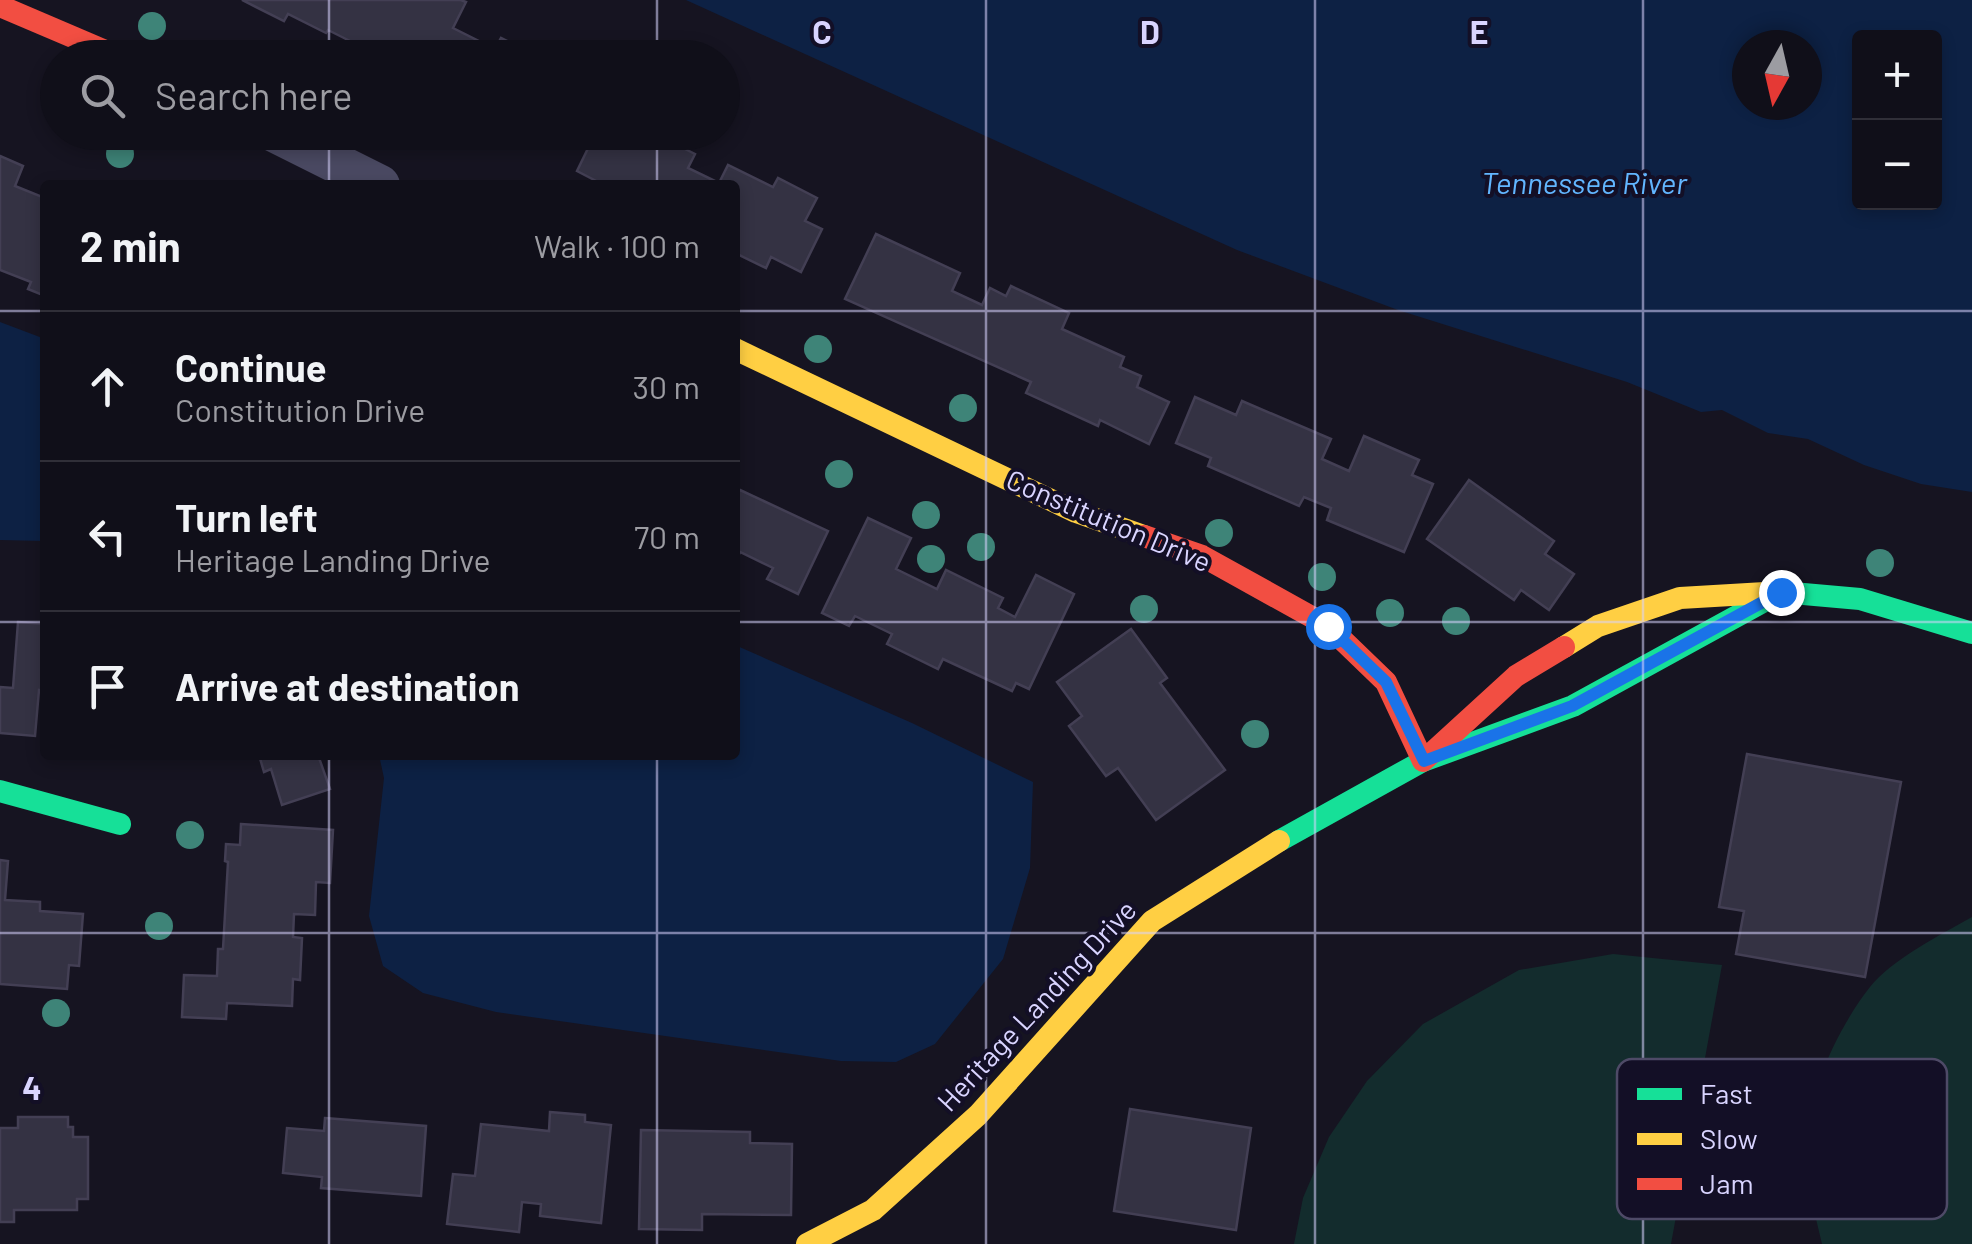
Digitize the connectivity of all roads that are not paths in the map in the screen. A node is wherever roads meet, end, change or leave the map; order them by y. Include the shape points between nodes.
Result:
1 (0, 6) edge
2 (80, 40) edge
3 (310, 150) edge
4 (370, 180) edge
5 (740, 352) edge
6 (1781, 592) junction
7 (1972, 633) edge
8 (1424, 761) junction
9 (0, 791) edge
10 (120, 824) dead end
11 (807, 1244) edge

1 - 2 street
3 - 4 street
5 - 8 street, Constitution Drive via 1076,512 1202,556 1328,626 1386,682
6 - 7 street, Heritage Landing Drive via 1860,599
6 - 8 street, Heritage Landing Drive via 1572,706
6 - 8 street, Heritage Landing Drive via 1680,598 1598,626 1516,676
8 - 11 street, Heritage Landing Drive via 1312,820 1152,921 978,1115 872,1210
9 - 10 street

